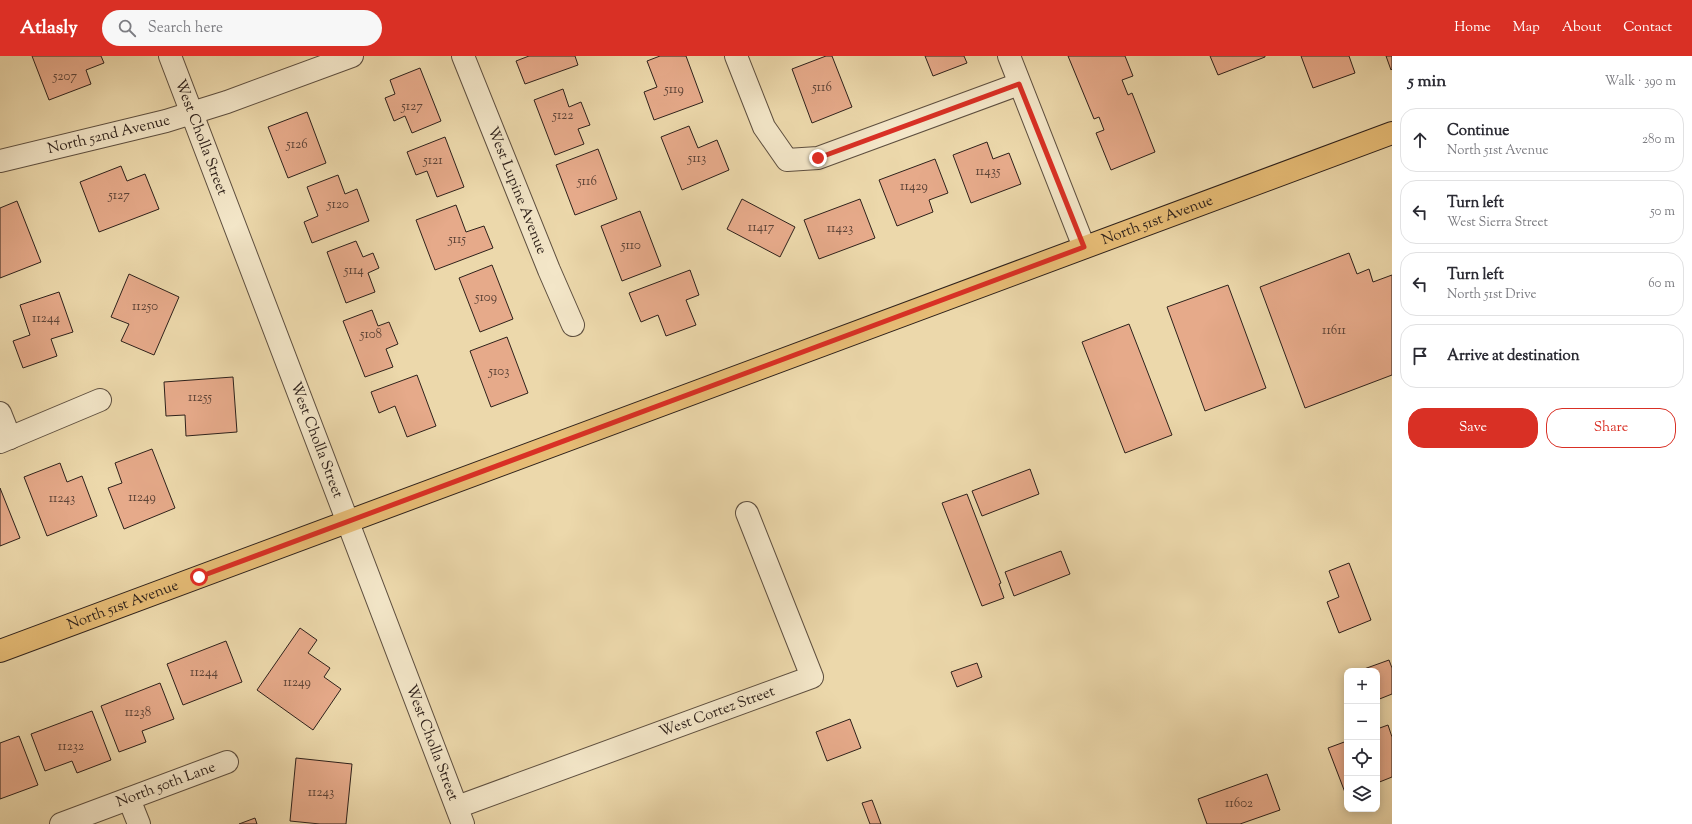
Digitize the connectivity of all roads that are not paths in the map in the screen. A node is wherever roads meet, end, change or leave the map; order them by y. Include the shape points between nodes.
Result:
1 (170, 56) edge
2 (352, 56) edge
3 (463, 56) edge
4 (736, 56) edge
5 (1009, 56) edge
6 (1019, 84) junction
7 (192, 113) junction
8 (1392, 133) edge
9 (0, 161) edge
10 (1084, 247) junction
11 (573, 325) dead end
12 (100, 400) dead end
13 (0, 413) edge
14 (5, 440) edge
15 (748, 512) dead end
16 (348, 521) junction
17 (0, 651) edge
18 (227, 762) dead end
19 (129, 798) junction
20 (460, 815) edge
21 (61, 824) edge
22 (139, 824) edge

1 - 7 street, West Cholla Street
2 - 7 street, North 52nd Avenue
3 - 11 street, West Lupine Avenue
4 - 6 street via 764,127 787,160 818,158
5 - 6 street
6 - 10 street
7 - 9 street, North 52nd Avenue
7 - 16 street, West Cholla Street
8 - 10 main road, North 51st Avenue
10 - 16 main road, North 51st Avenue
12 - 14 street
13 - 14 street
15 - 20 street, West Cortez Street via 812,677
16 - 17 main road, North 51st Avenue
16 - 20 street, West Cholla Street
18 - 19 street, North 50th Lane
19 - 21 street, North 50th Lane
19 - 22 street

